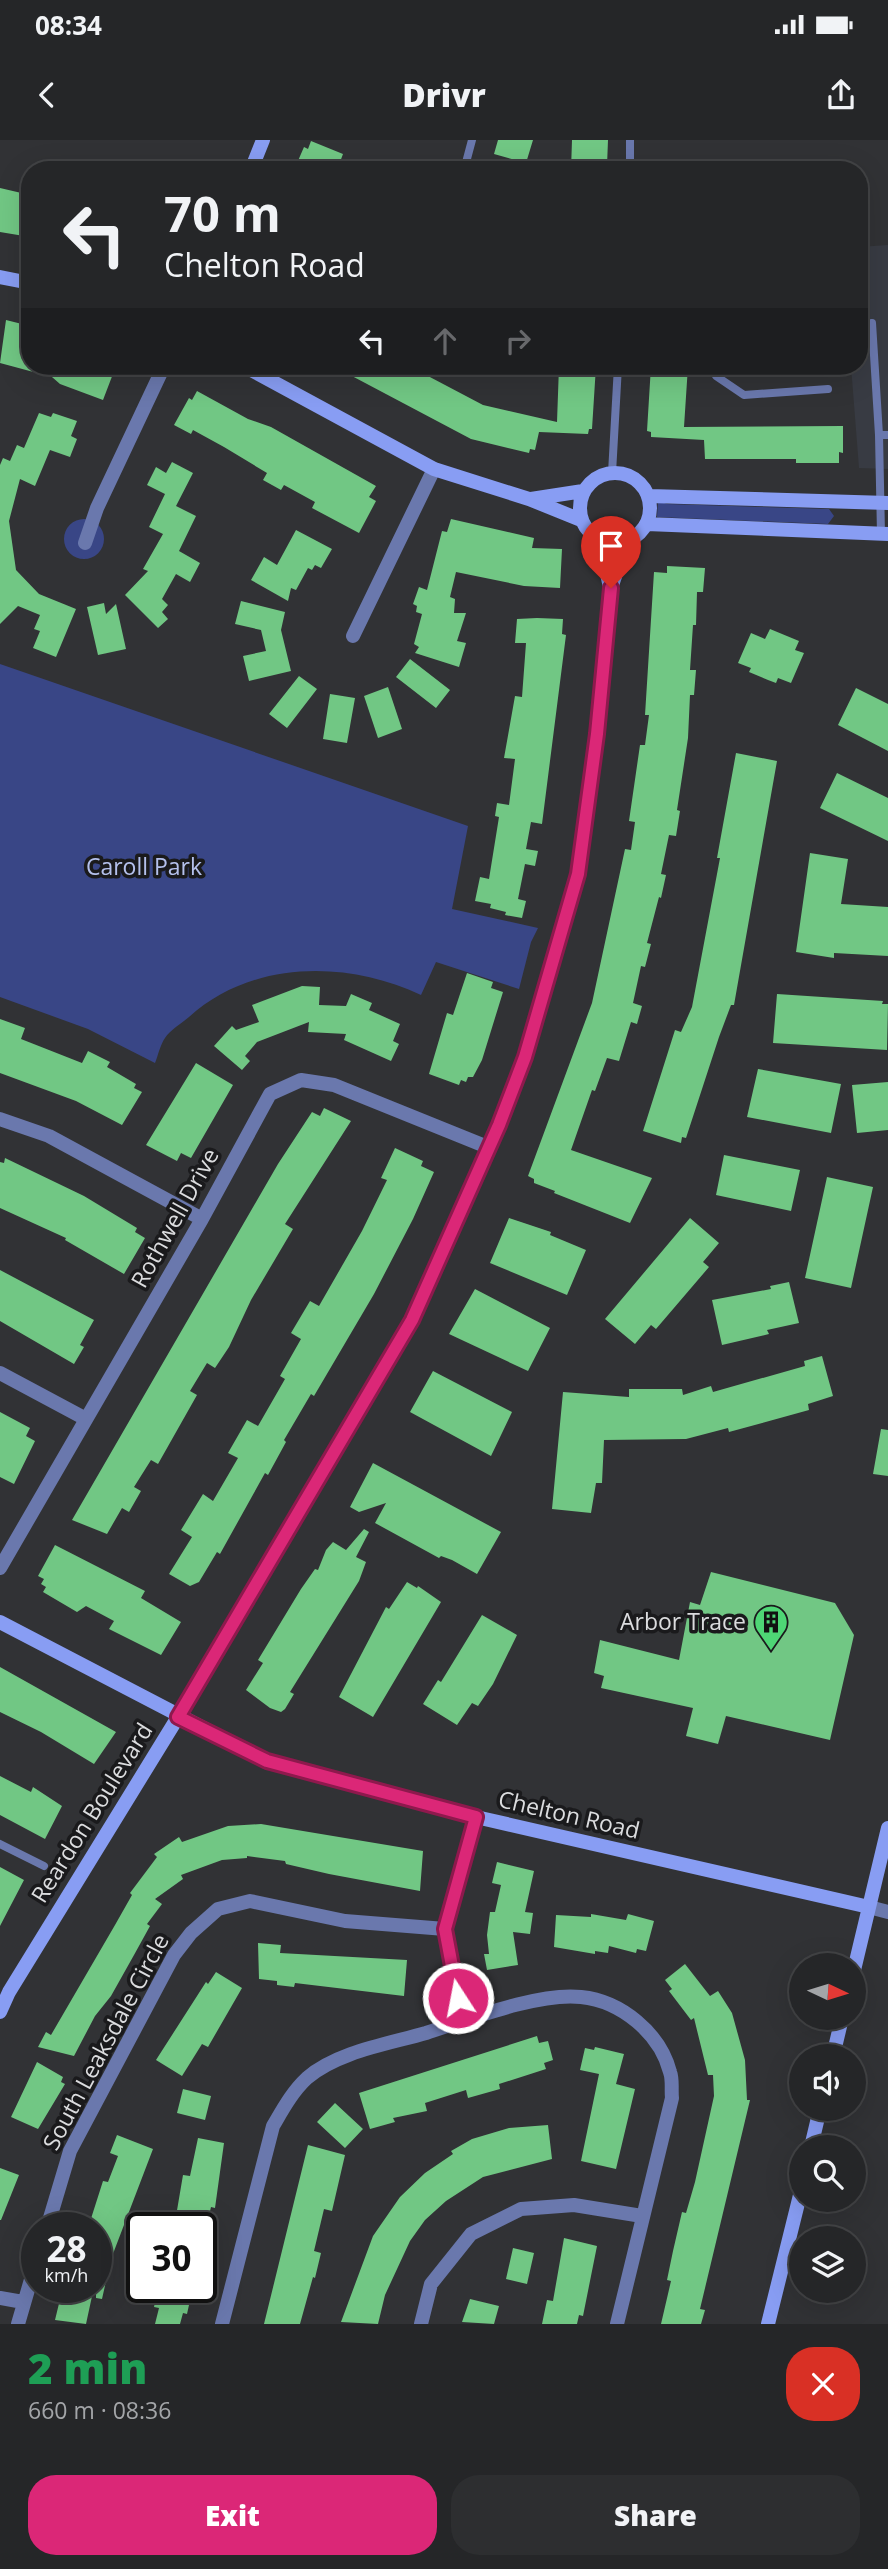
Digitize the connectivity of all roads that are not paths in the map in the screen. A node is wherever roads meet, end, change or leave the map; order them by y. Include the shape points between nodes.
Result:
1 (263, 140) edge
2 (472, 140) edge
3 (630, 140) edge
4 (255, 161) edge
5 (466, 161) edge
6 (630, 161) edge
7 (0, 277) edge
8 (21, 282) edge
9 (873, 323) dead end
10 (160, 375) edge
11 (261, 375) edge
12 (617, 375) edge
13 (716, 375) edge
14 (828, 389) dead end
15 (883, 435) edge
16 (434, 469) junction
17 (612, 473) junction
18 (583, 491) junction
19 (649, 496) junction
20 (529, 499) junction
21 (885, 503) edge
22 (581, 520) junction
23 (647, 524) junction
24 (885, 534) edge
25 (599, 540) junction
26 (627, 542) junction
27 (85, 543) dead end
28 (611, 588) junction
29 (352, 636) dead end
30 (0, 1119) edge
31 (490, 1148) junction
32 (202, 1219) junction
33 (0, 1373) edge
34 (86, 1419) junction
35 (0, 1568) edge
36 (0, 1622) edge
37 (178, 1717) junction
38 (476, 1817) junction
39 (888, 1828) edge
40 (0, 1844) edge
41 (44, 1866) dead end
42 (869, 1907) junction
43 (888, 1912) edge
44 (445, 1929) junction
45 (858, 1953) edge
46 (0, 2012) edge
47 (463, 2022) junction
48 (52, 2212) edge
49 (796, 2212) edge
50 (642, 2216) junction
51 (0, 2298) edge
52 (21, 2302) edge
53 (23, 2303) edge
54 (18, 2324) edge
55 (222, 2324) edge
56 (421, 2324) edge
57 (617, 2324) edge
58 (768, 2324) edge

1 - 4 street
2 - 5 lane
3 - 6 lane
7 - 8 street
9 - 15 lane
10 - 27 street
11 - 16 street
12 - 17 lane
13 - 14 lane via 744,395
15 - 21 lane
16 - 20 street
16 - 29 street
17 - 18 street via 592,481
17 - 19 street via 631,476
18 - 20 street
18 - 22 street
19 - 21 street
19 - 23 street
20 - 22 street
21 - 24 lane
22 - 25 street
23 - 24 street
23 - 26 street
25 - 26 street
25 - 28 street, Reardon Boulevard
26 - 28 street, Reardon Boulevard
28 - 31 street, Reardon Boulevard via 578,874 525,1057
30 - 32 street via 49,1136
31 - 32 street, Rothwell Drive via 334,1085 301,1080 270,1094
31 - 37 street, Reardon Boulevard via 412,1320
32 - 34 street, Rothwell Drive
33 - 34 street
34 - 35 street, Rothwell Drive
36 - 37 street, Chelton Road
37 - 38 street, Chelton Road via 267,1761
37 - 46 street, Reardon Boulevard
38 - 42 street, Chelton Road
38 - 44 street
39 - 42 street
40 - 41 lane
42 - 43 street
42 - 45 street
44 - 47 street
44 - 48 street, South Leaksdale Circle via 345,1921 250,1901 218,1909 174,1955 70,2151
47 - 50 street via 534,2001 581,1997 622,2011 647,2028 670,2071 672,2098
47 - 55 street via 344,2057 308,2077 289,2099 265,2152
49 - 58 street
50 - 56 street via 574,2205 521,2209 471,2234 432,2284
50 - 57 street
51 - 52 street
53 - 54 street

